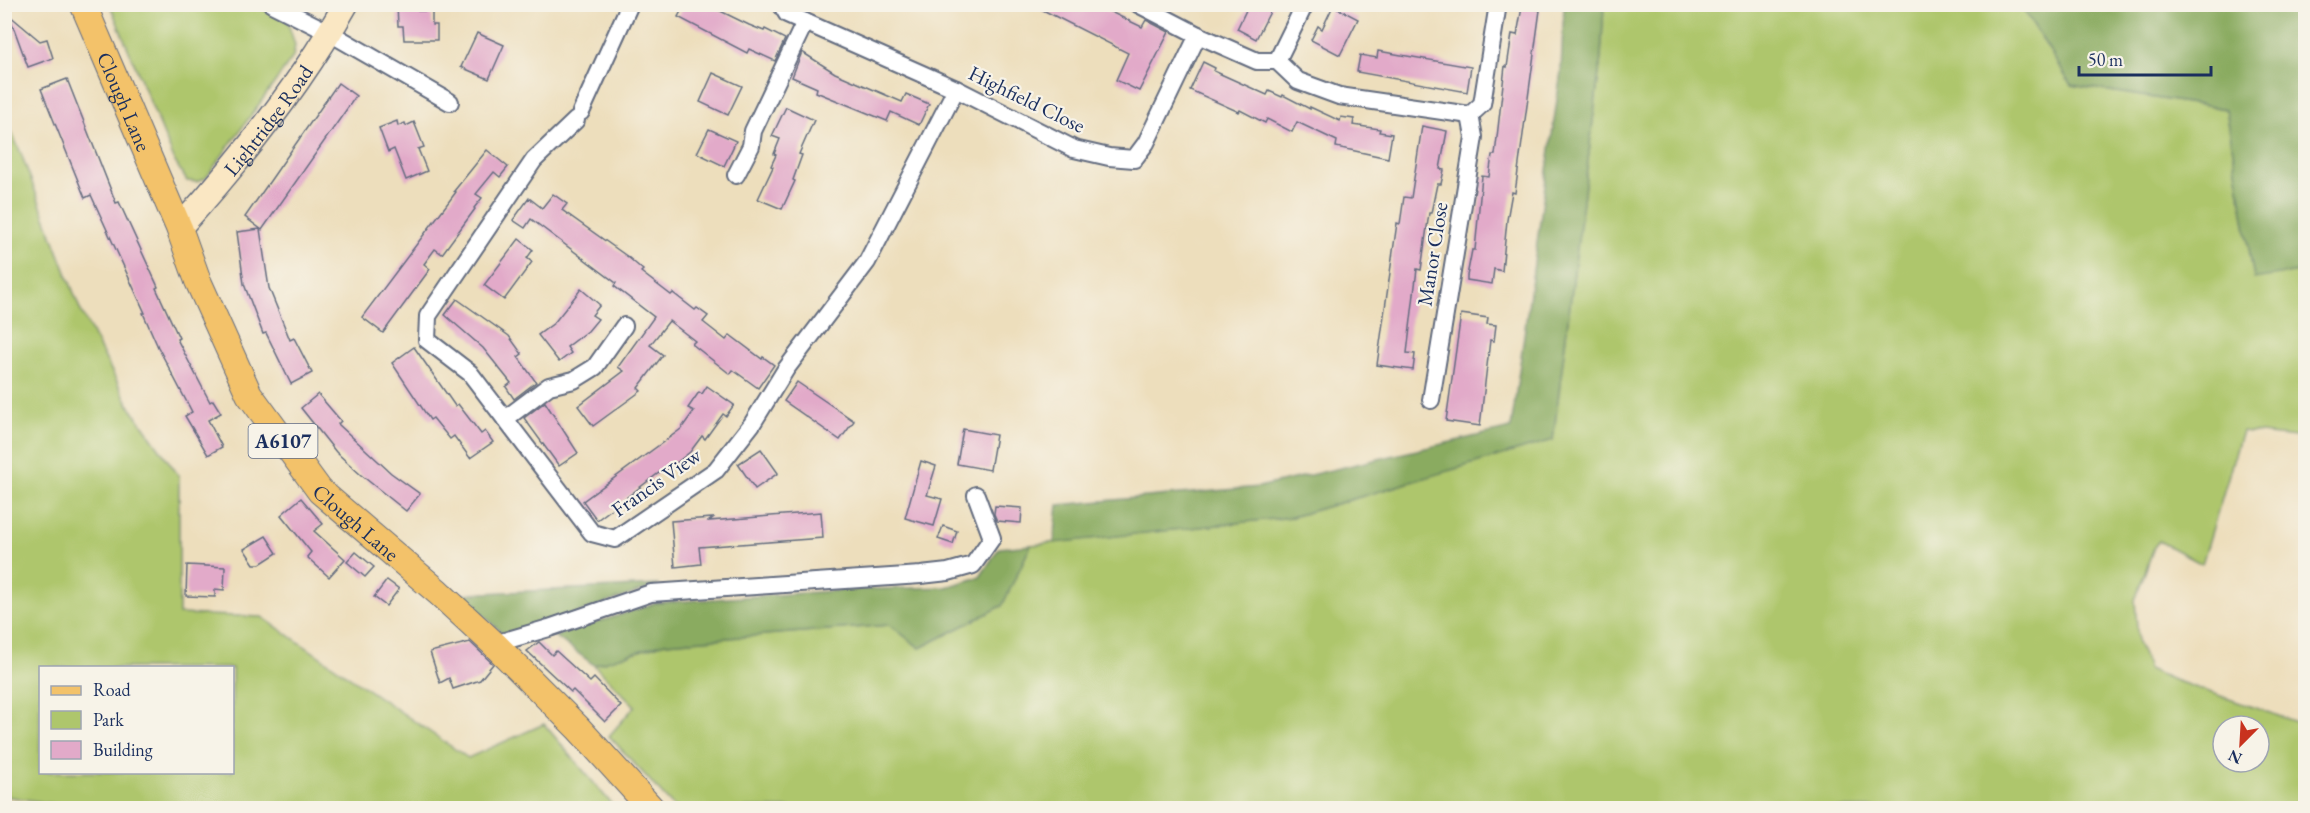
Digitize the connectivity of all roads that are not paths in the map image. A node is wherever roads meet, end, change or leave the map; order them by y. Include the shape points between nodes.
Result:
1 (83, 4) edge
2 (272, 4) edge
3 (346, 4) edge
4 (630, 4) edge
5 (781, 4) edge
6 (1138, 4) edge
7 (1305, 4) edge
8 (1498, 4) edge
9 (805, 22) junction
10 (330, 33) junction
11 (1198, 35) junction
12 (1277, 61) junction
13 (956, 89) junction
14 (450, 102) dead end
15 (1470, 115) junction
16 (736, 175) dead end
17 (179, 228) junction
18 (624, 326) dead end
19 (1431, 400) dead end
20 (505, 419) junction
21 (976, 495) dead end
22 (494, 644) junction
23 (651, 808) edge

1 - 17 main road, Clough Lane / A6107
2 - 10 street
3 - 10 street, Lightridge Road
4 - 20 street, Francis View via 578,116 534,160 428,316 427,340 470,373
5 - 9 street, Highfield Close via 787,14
6 - 11 street
7 - 12 street
8 - 15 street via 1482,104
9 - 13 street, Highfield Close
9 - 16 street
10 - 14 street
10 - 17 street, Lightridge Road via 274,114
11 - 12 street via 1257,61
11 - 13 street, Highfield Close via 1146,143 1134,159 1074,149
12 - 15 street via 1298,81 1339,96
13 - 20 street, Francis View via 867,262 716,470 615,539 592,532
15 - 19 street, Manor Close via 1474,137
17 - 22 main road, Clough Lane / A6107 via 198,281 249,394 320,491
18 - 20 street via 596,367 574,380 549,386
21 - 22 street via 992,538 973,565 930,574 651,594
22 - 23 main road, Clough Lane / A6107

